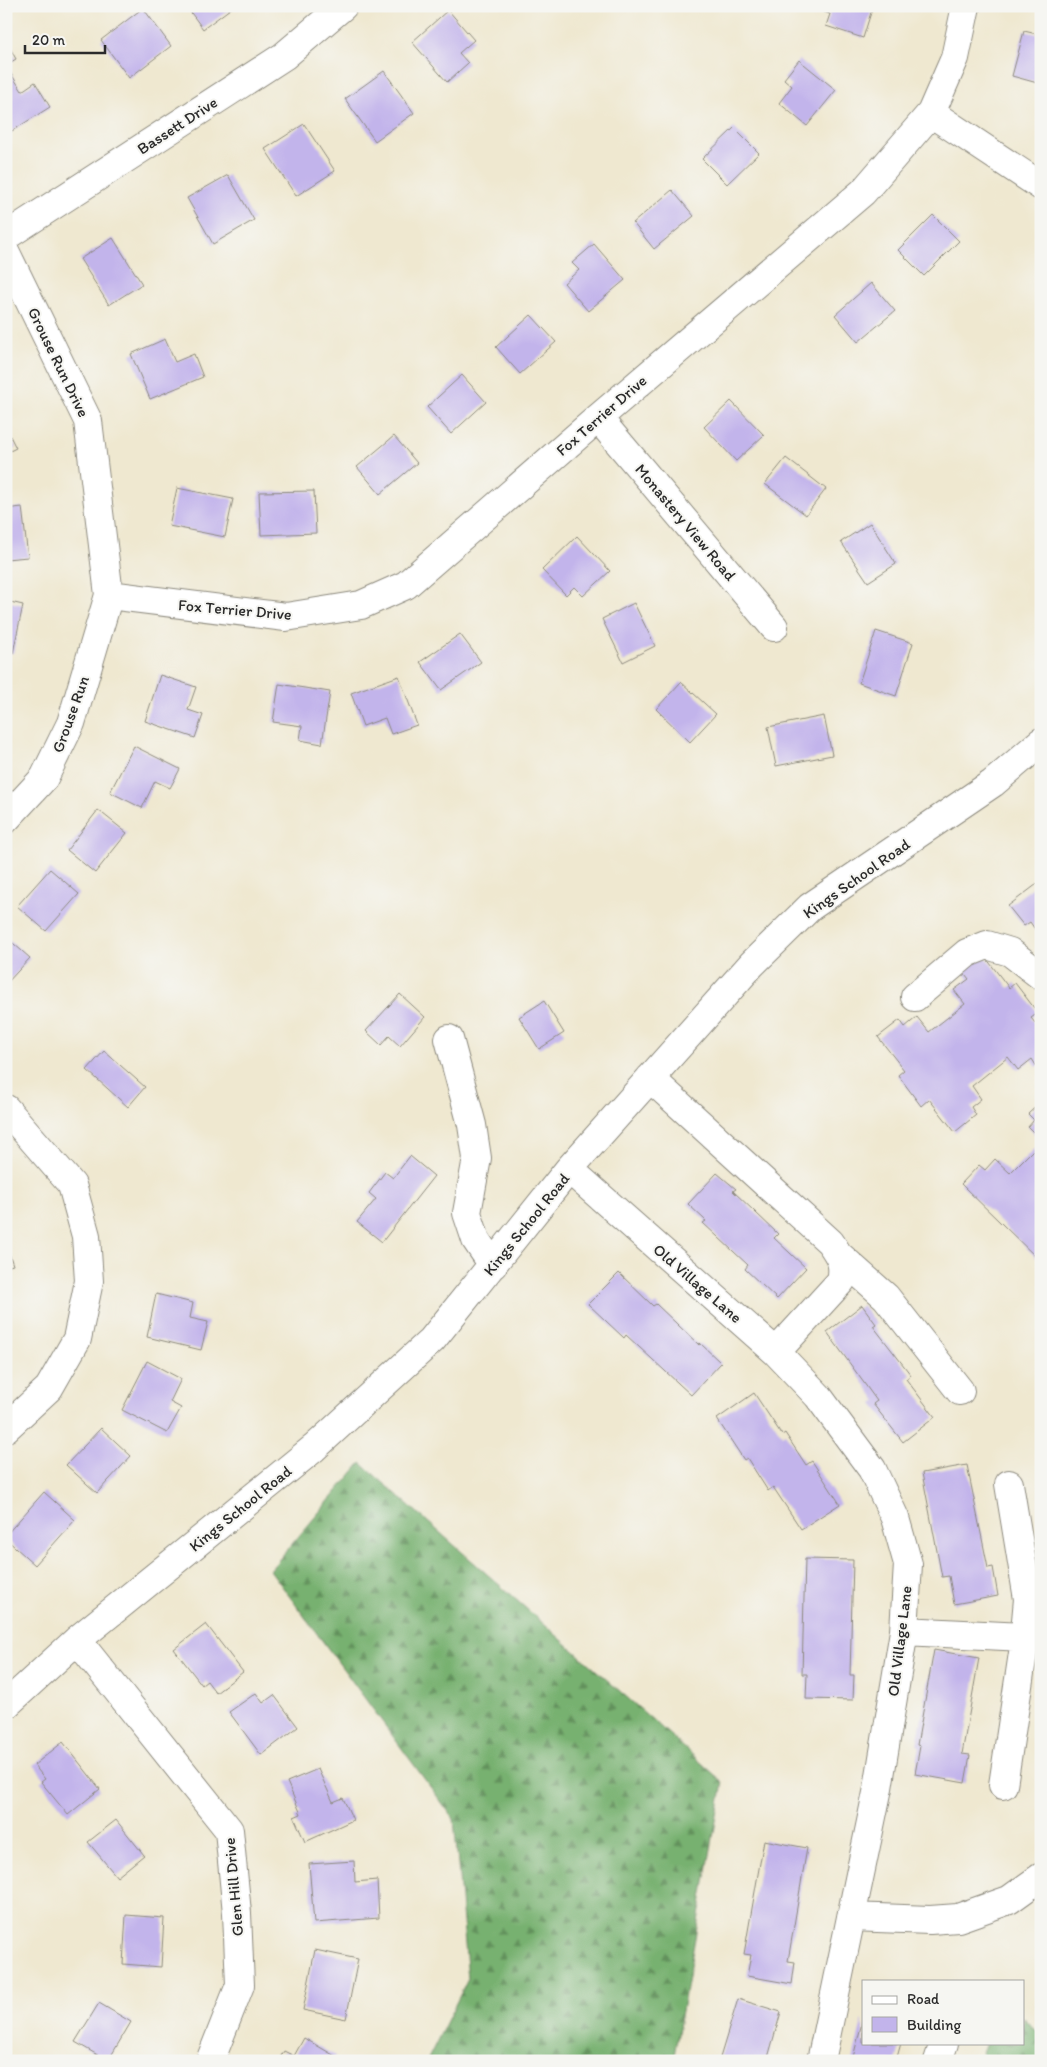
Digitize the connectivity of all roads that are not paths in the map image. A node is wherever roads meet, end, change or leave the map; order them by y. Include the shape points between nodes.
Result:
1 (343, 6) edge
2 (966, 6) edge
3 (931, 113) junction
4 (1041, 186) edge
5 (6, 236) edge
6 (6, 253) edge
7 (598, 418) junction
8 (109, 595) junction
9 (774, 627) dead end
10 (1041, 742) edge
11 (6, 819) edge
12 (1041, 976) edge
13 (915, 997) dead end
14 (449, 1038) dead end
15 (650, 1078) junction
16 (6, 1109) edge
17 (569, 1169) junction
18 (841, 1257) junction
19 (492, 1265) junction
20 (776, 1352) junction
21 (960, 1391) dead end
22 (6, 1428) edge
23 (1009, 1484) dead end
24 (904, 1632) junction
25 (1024, 1637) junction
26 (77, 1640) junction
27 (6, 1705) edge
28 (1003, 1786) dead end
29 (1041, 1877) edge
30 (851, 1917) junction
31 (944, 2044) edge
32 (210, 2061) edge
33 (821, 2061) edge
34 (938, 2061) edge

1 - 5 street, Bassett Drive via 284,56
2 - 3 street, Fox Terrier Drive via 955,58
3 - 4 street
3 - 7 street, Fox Terrier Drive via 863,192
6 - 8 street, Grouse Run Drive via 88,421
7 - 8 street, Fox Terrier Drive via 406,585 361,605 286,617
7 - 9 street, Monastery View Road
8 - 11 street, Grouse Run via 70,723 44,778
10 - 15 street, Kings School Road via 993,783 810,907 752,964
12 - 13 street via 1010,952 987,945 967,953
14 - 19 street via 472,1125 477,1158 466,1213 476,1240
15 - 17 street, Kings School Road
15 - 18 street via 830,1242
16 - 22 street via 72,1185 86,1236 89,1282 77,1339 49,1388
17 - 19 street, Kings School Road
17 - 20 street, Old Village Lane
18 - 20 street via 844,1270 840,1281
18 - 21 street via 886,1297
19 - 26 street, Kings School Road via 432,1340 314,1448
20 - 24 street, Old Village Lane via 818,1396 872,1469 895,1518 908,1564
23 - 25 street via 1028,1599
24 - 25 street
24 - 30 street, Old Village Lane via 878,1788
25 - 28 street
26 - 27 street, Kings School Road
26 - 32 street, Glen Hill Drive via 228,1830 237,1913 240,1985
29 - 30 street via 1009,1900 958,1918
30 - 33 street, Old Village Lane
31 - 34 street

